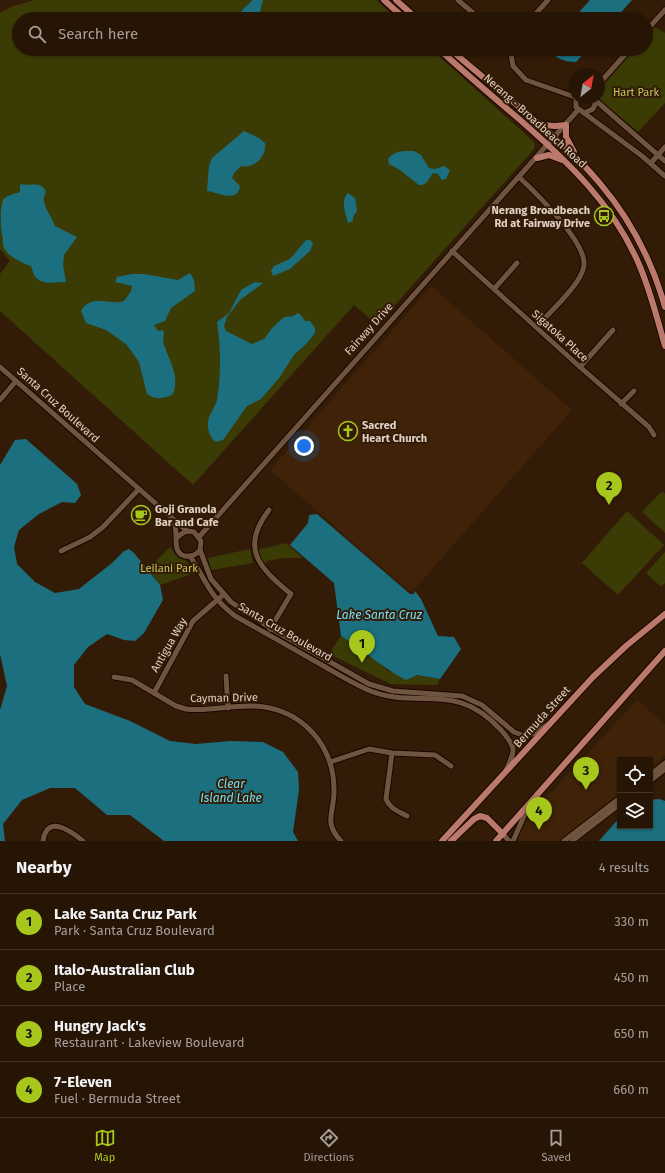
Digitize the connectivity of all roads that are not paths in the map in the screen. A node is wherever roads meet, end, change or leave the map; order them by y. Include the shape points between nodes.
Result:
1 (384, 0) edge
2 (396, 0) edge
3 (458, 0) edge
4 (548, 0) edge
5 (665, 10) edge
6 (397, 12) edge
7 (409, 12) edge
8 (473, 12) edge
9 (537, 12) edge
10 (653, 23) edge
11 (447, 56) edge
12 (458, 56) edge
13 (511, 56) edge
14 (624, 56) edge
15 (605, 77) edge
16 (569, 96) edge
17 (575, 104) edge
18 (594, 104) edge
19 (601, 104) edge
20 (578, 110) junction
21 (584, 112) junction
22 (541, 125) junction
23 (566, 125) junction
24 (555, 137) junction
25 (548, 145) junction
26 (665, 147) edge
27 (658, 155) junction
28 (576, 156) junction
29 (537, 158) junction
30 (665, 161) edge
31 (651, 163) junction
32 (570, 165) junction
33 (665, 176) edge
34 (519, 177) junction
35 (452, 252) junction
36 (517, 263) dead end
37 (494, 289) junction
38 (665, 307) edge
39 (536, 327) junction
40 (612, 330) dead end
41 (665, 346) edge
42 (0, 367) edge
43 (580, 367) junction
44 (16, 381) junction
45 (634, 391) dead end
46 (0, 400) edge
47 (621, 404) junction
48 (654, 435) dead end
49 (138, 490) junction
50 (269, 510) dead end
51 (174, 521) junction
52 (187, 531) junction
53 (199, 536) junction
54 (177, 538) junction
55 (200, 550) junction
56 (61, 551) dead end
57 (190, 556) junction
58 (223, 594) junction
59 (216, 600) junction
60 (665, 614) edge
61 (270, 628) junction
62 (267, 634) junction
63 (665, 651) edge
64 (226, 676) dead end
65 (114, 677) dead end
66 (154, 693) junction
67 (470, 699) junction
68 (468, 705) junction
69 (228, 708) junction
70 (496, 716) junction
71 (548, 724) junction
72 (508, 738) junction
73 (392, 753) junction
74 (330, 762) junction
75 (665, 764) edge
76 (451, 766) dead end
77 (665, 769) edge
78 (504, 774) junction
79 (653, 776) edge
80 (653, 777) edge
81 (617, 801) edge
82 (530, 803) junction
83 (617, 806) edge
84 (407, 816) dead end
85 (584, 829) junction
86 (503, 834) junction
87 (43, 841) edge
88 (83, 841) edge
89 (341, 841) edge
90 (442, 841) edge
91 (451, 841) edge
92 (496, 841) edge
93 (509, 841) edge
94 (513, 841) edge
95 (564, 841) edge
96 (572, 841) edge

1 - 6 main road
2 - 7 main road
3 - 8 street
4 - 9 street
5 - 10 street
11 - 25 main road, Nerang - Broadbeach Road
12 - 22 main road, Nerang - Broadbeach Road
13 - 16 street via 513,66 522,78
14 - 15 street
17 - 20 street
18 - 21 street via 593,109
19 - 27 street
20 - 21 street
20 - 23 street, Fairway Drive
21 - 31 street
22 - 23 main road
22 - 24 main road, Nerang - Broadbeach Road
23 - 24 street, Fairway Drive
23 - 28 main road via 566,137
24 - 25 street, Fairway Drive
24 - 28 main road, Nerang - Broadbeach Road
25 - 29 street, Fairway Drive
25 - 32 main road, Nerang - Broadbeach Road
26 - 27 street
27 - 30 street
27 - 31 street
28 - 38 main road, Nerang - Broadbeach Road via 605,188 628,221 647,257
29 - 32 main road via 552,156
29 - 34 street, Fairway Drive
31 - 33 street
32 - 41 main road, Nerang - Broadbeach Road via 602,202 630,246 649,290
34 - 35 street, Fairway Drive
34 - 39 street via 560,221 581,250 584,265 580,278
35 - 37 street, Sigatoka Place
35 - 53 street, Fairway Drive
36 - 37 street
37 - 39 street, Sigatoka Place
39 - 43 street, Sigatoka Place
40 - 43 street
42 - 44 street, Santa Cruz Boulevard
43 - 47 street, Sigatoka Place
44 - 46 street
44 - 49 street, Santa Cruz Boulevard
45 - 47 street
47 - 48 street, Sigatoka Place via 649,427
49 - 51 street, Santa Cruz Boulevard
49 - 56 street via 103,527 90,537
50 - 61 street via 255,534 258,562 267,574 291,594
51 - 52 street, Santa Cruz Boulevard
51 - 54 street
52 - 53 street
52 - 54 street
53 - 55 street
54 - 57 street via 178,552
55 - 57 street
55 - 58 street, Santa Cruz Boulevard via 211,579
57 - 59 street, Santa Cruz Boulevard
58 - 59 street, Antigua Way
58 - 61 street, Santa Cruz Boulevard via 240,609
59 - 62 street, Santa Cruz Boulevard via 235,616
59 - 66 street, Antigua Way via 194,621
60 - 71 main road, Bermuda Street via 605,665
61 - 62 street
61 - 67 street, Santa Cruz Boulevard via 377,687 393,691 454,694
62 - 68 street, Santa Cruz Boulevard via 373,692 391,697 446,699
63 - 82 main road
64 - 69 street
65 - 66 street, Cayman Drive via 132,680
66 - 69 street, Cayman Drive via 186,709
67 - 68 street
67 - 70 street, Santa Cruz Boulevard
68 - 72 street, Santa Cruz Boulevard
69 - 74 street, Cayman Drive via 267,707 286,712 316,736
70 - 71 street, Santa Cruz Boulevard via 522,736 533,734
70 - 72 street via 515,737
71 - 78 main road, Bermuda Street
72 - 78 street via 514,752
73 - 74 street via 369,749
73 - 76 street via 436,755
73 - 84 street via 386,799 393,809
74 - 89 street, Cayman Drive via 334,786 329,822 331,829
75 - 79 street
77 - 80 street
78 - 90 main road, Bermuda Street
81 - 85 street
82 - 86 main road
82 - 94 street
83 - 85 street
85 - 95 street
85 - 96 street
86 - 91 main road via 487,818 480,816
86 - 92 main road
86 - 93 street
87 - 88 street via 47,831 59,826

